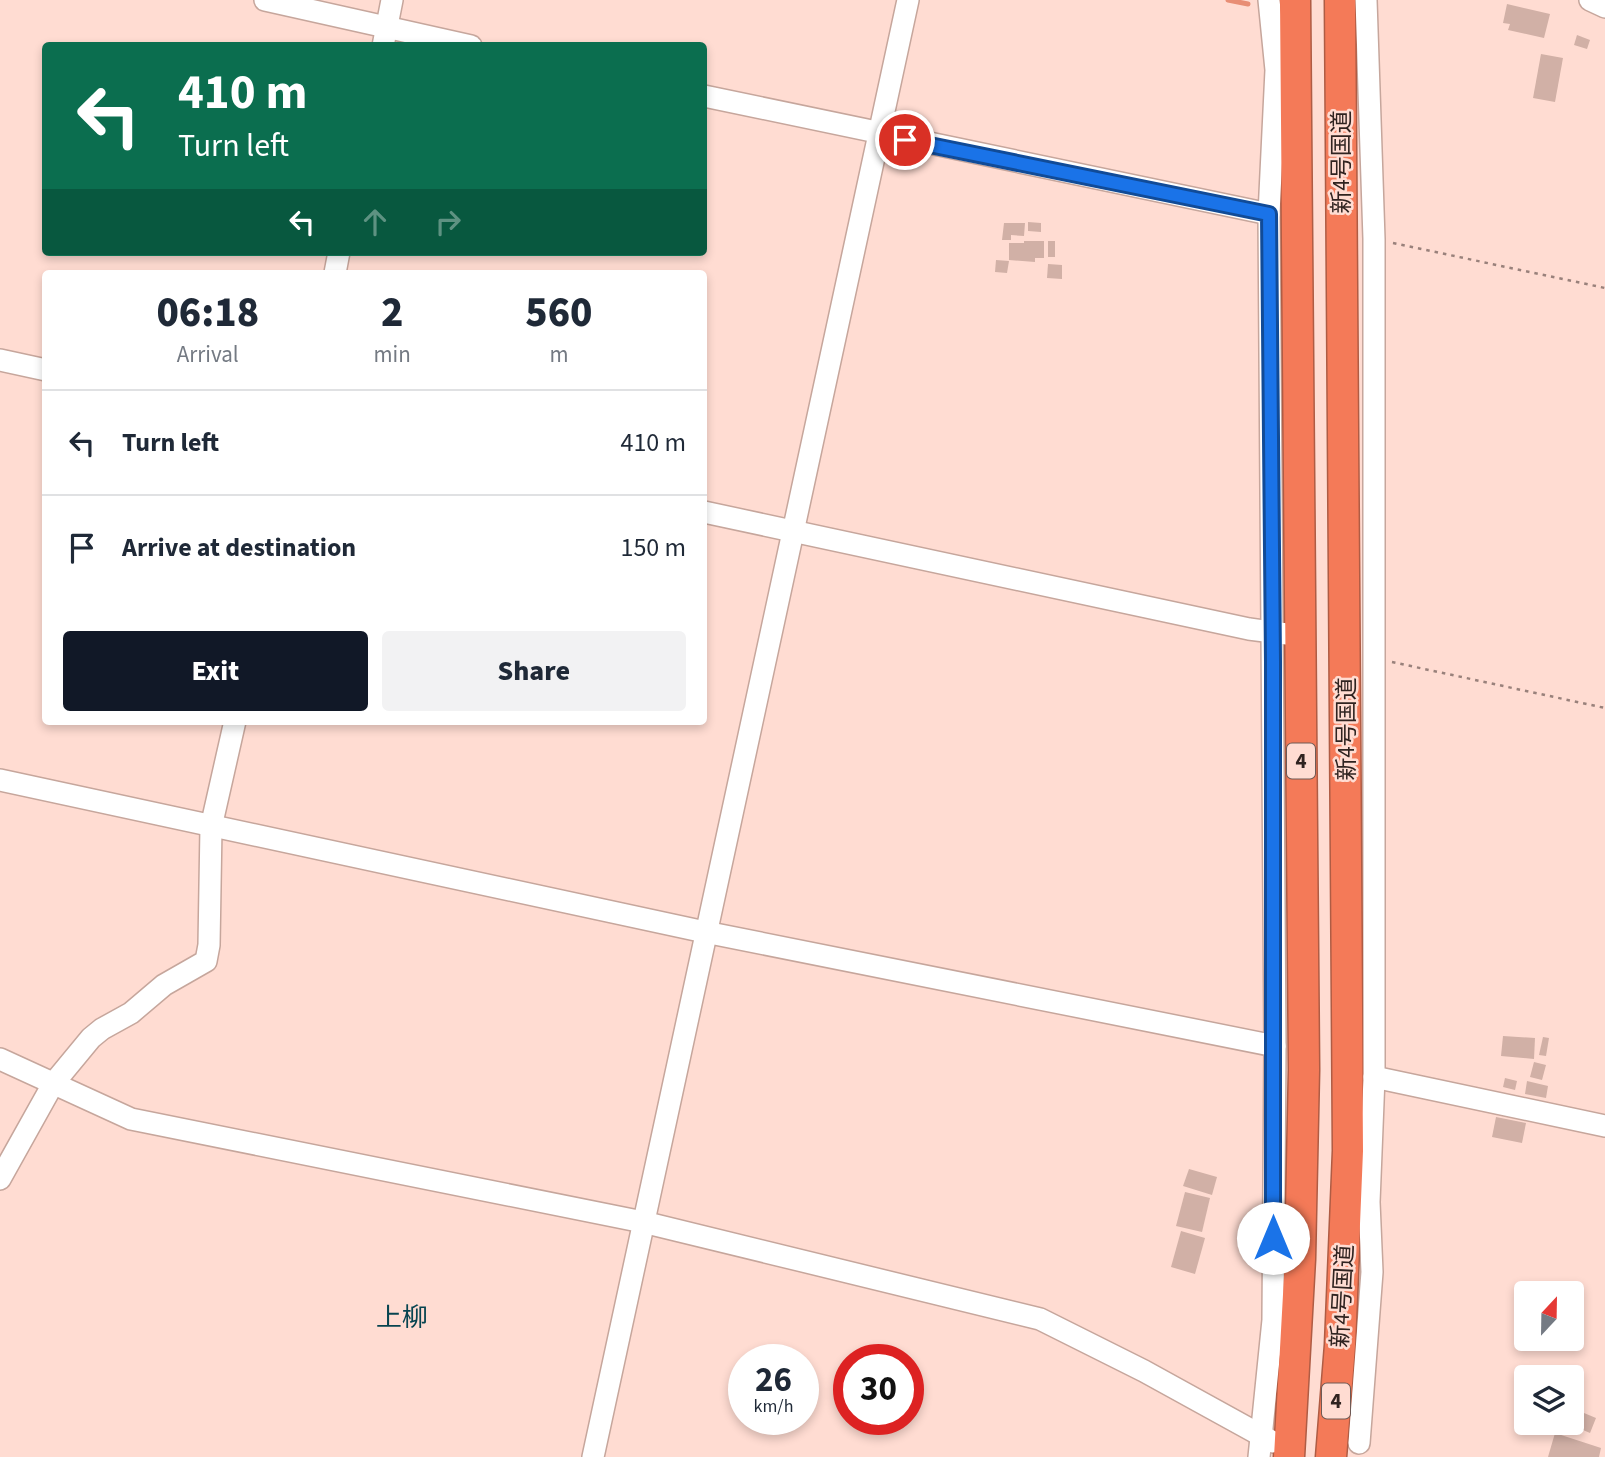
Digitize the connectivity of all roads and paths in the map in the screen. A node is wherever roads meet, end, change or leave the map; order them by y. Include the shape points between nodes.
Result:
1 (265, 0) edge
2 (392, 0) edge
3 (908, 0) edge
4 (1269, 0) edge
5 (1295, 0) edge
6 (1340, 0) edge
7 (1366, 0) edge
8 (1590, 0) edge
9 (1605, 7) edge
10 (385, 36) edge
11 (437, 42) edge
12 (1354, 66) junction
13 (1286, 70) junction
14 (707, 97) edge
15 (879, 135) junction
16 (1269, 214) junction
17 (1374, 239) junction
18 (1605, 288) edge
19 (0, 360) edge
20 (42, 369) edge
21 (707, 513) edge
22 (793, 531) junction
23 (1287, 634) junction
24 (1372, 657) junction
25 (1605, 708) edge
26 (235, 725) edge
27 (0, 780) edge
28 (211, 827) junction
29 (705, 932) junction
30 (1275, 1046) junction
31 (0, 1059) edge
32 (1374, 1077) junction
33 (53, 1084) junction
34 (1605, 1126) edge
35 (0, 1179) edge
36 (1358, 1202) junction
37 (643, 1222) junction
38 (1285, 1327) junction
39 (1359, 1443) dead end
40 (1261, 1446) edge
41 (1294, 1455) edge
42 (593, 1457) edge
43 (1331, 1457) edge

1 - 10 street
2 - 10 street
3 - 15 street
4 - 13 street
5 - 13 highway, 新4号国道 / 4
6 - 12 highway, 新4号国道 / 4
7 - 12 street
8 - 9 street
10 - 11 street
12 - 17 street
12 - 36 highway, 新4号国道 / 4 via 1348,1058
13 - 16 street via 1272,100
13 - 23 highway, 新4号国道 / 4
14 - 15 street
15 - 16 street
15 - 22 street
16 - 23 street
17 - 18 path
17 - 24 street
19 - 20 street
21 - 22 street
22 - 23 street
22 - 29 street
23 - 30 street
23 - 38 highway, 新4号国道 / 4 via 1304,1070
24 - 25 path
24 - 32 street
26 - 28 street
27 - 28 street
28 - 29 street
28 - 33 street via 206,961 102,1029
29 - 30 street
29 - 37 street
30 - 38 street
31 - 33 street
32 - 34 street
32 - 36 street
33 - 35 street
33 - 37 street via 131,1119
36 - 39 street via 1372,1272
36 - 43 highway, 新4号国道 / 4
37 - 40 street via 1040,1319 1144,1371
37 - 42 street
38 - 40 street
38 - 41 highway, 新4号国道 / 4
40 - 41 street

